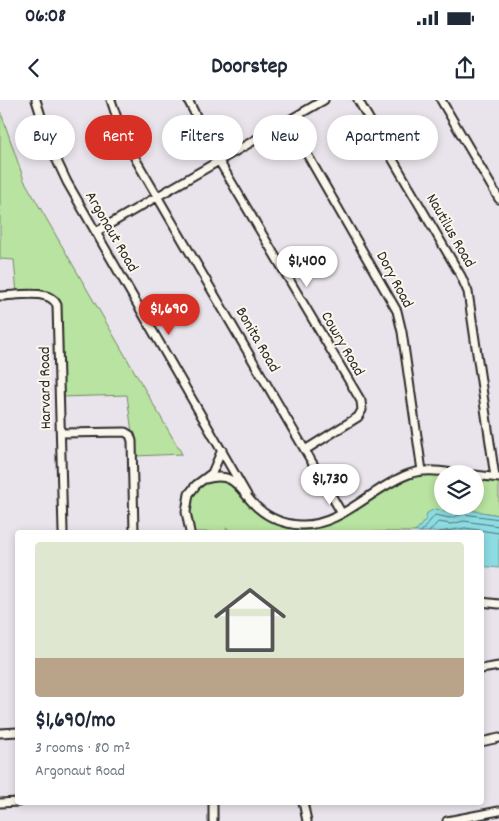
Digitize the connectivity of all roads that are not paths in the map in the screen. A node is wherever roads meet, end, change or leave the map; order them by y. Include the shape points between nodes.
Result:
1 (36, 100) edge
2 (111, 100) edge
3 (188, 100) edge
4 (324, 100) edge
5 (358, 100) edge
6 (441, 100) edge
7 (196, 115) edge
8 (298, 115) edge
9 (219, 160) joint
10 (310, 160) edge
11 (158, 197) junction
12 (499, 198) edge
13 (96, 232) junction
14 (0, 296) edge
15 (61, 433) junction
16 (222, 450) junction
17 (305, 450) junction
18 (422, 471) junction
19 (434, 472) edge
20 (484, 476) edge
21 (497, 478) edge
22 (206, 479) junction
23 (247, 495) junction
24 (342, 512) junction
25 (63, 530) edge
26 (134, 530) edge
27 (190, 530) edge
28 (484, 602) edge
29 (499, 604) edge
30 (499, 666) edge
31 (484, 668) edge
32 (15, 732) edge
33 (0, 733) edge
34 (499, 738) edge
35 (484, 741) edge
36 (15, 802) edge
37 (0, 803) edge
38 (213, 805) edge
39 (304, 805) edge
40 (499, 811) edge
41 (213, 821) edge
42 (307, 821) edge
43 (447, 821) edge

1 - 13 street, Argonaut Road via 60,169
2 - 11 street, Bonita Road via 129,147
3 - 7 street, Cowry Road
4 - 8 street
5 - 21 street, Nautilus Road via 465,284
6 - 12 street
9 - 11 street
9 - 17 street, Cowry Road via 362,405 358,418
10 - 18 street, Dory Road via 396,311 402,332
11 - 13 street
11 - 17 street, Bonita Road
13 - 16 street, Argonaut Road
14 - 15 street, Harvard Road via 48,295 57,305
15 - 25 street, Harvard Road
15 - 26 street via 125,432 130,435
16 - 22 street via 217,466
16 - 23 street, Argonaut Road
17 - 24 street, Bonita Road
18 - 19 street
18 - 24 street via 399,478
20 - 21 street
22 - 23 street via 229,479 241,486
22 - 27 street via 196,485 187,500
23 - 24 street via 262,512 290,524 312,524
28 - 29 street
30 - 31 street
32 - 33 street
34 - 35 street
36 - 37 street
38 - 41 street
39 - 42 street
40 - 43 street

